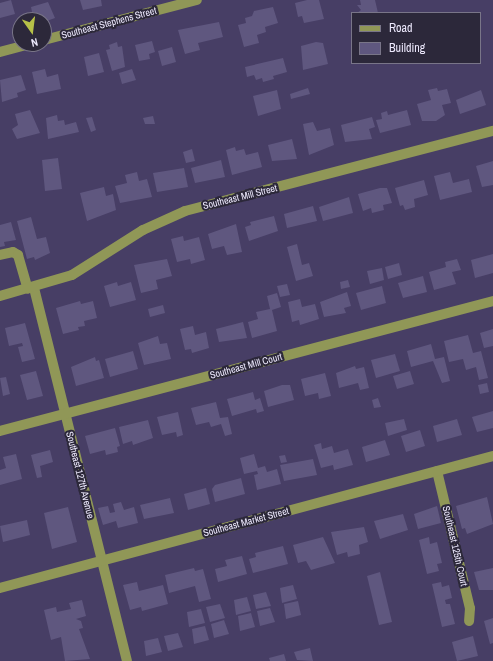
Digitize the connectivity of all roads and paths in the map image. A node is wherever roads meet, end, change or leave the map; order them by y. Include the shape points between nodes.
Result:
1 (197, 0) edge
2 (52, 38) edge
3 (12, 49) edge
4 (0, 52) edge
5 (493, 131) edge
6 (0, 255) edge
7 (31, 288) junction
8 (0, 296) edge
9 (493, 301) edge
10 (64, 414) junction
11 (0, 431) edge
12 (493, 456) edge
13 (437, 471) junction
14 (102, 560) junction
15 (0, 588) edge
16 (469, 621) dead end
17 (127, 661) edge

1 - 2 street, Southeast Stephens Street
3 - 4 street
5 - 7 street, Southeast Mill Street via 186,211 143,230 82,270
6 - 7 street, Southeast 127th Avenue via 13,252 18,255
7 - 8 street, Southeast Mill Street
7 - 10 street, Southeast 127th Avenue
9 - 10 street, Southeast Mill Court
10 - 11 street, Southeast Mill Court
10 - 14 street, Southeast 127th Avenue
12 - 13 street, Southeast Market Street
13 - 14 street, Southeast Market Street
13 - 16 street, Southeast 125th Court via 470,608
14 - 15 street, Southeast Market Street
14 - 17 street, Southeast 127th Avenue

